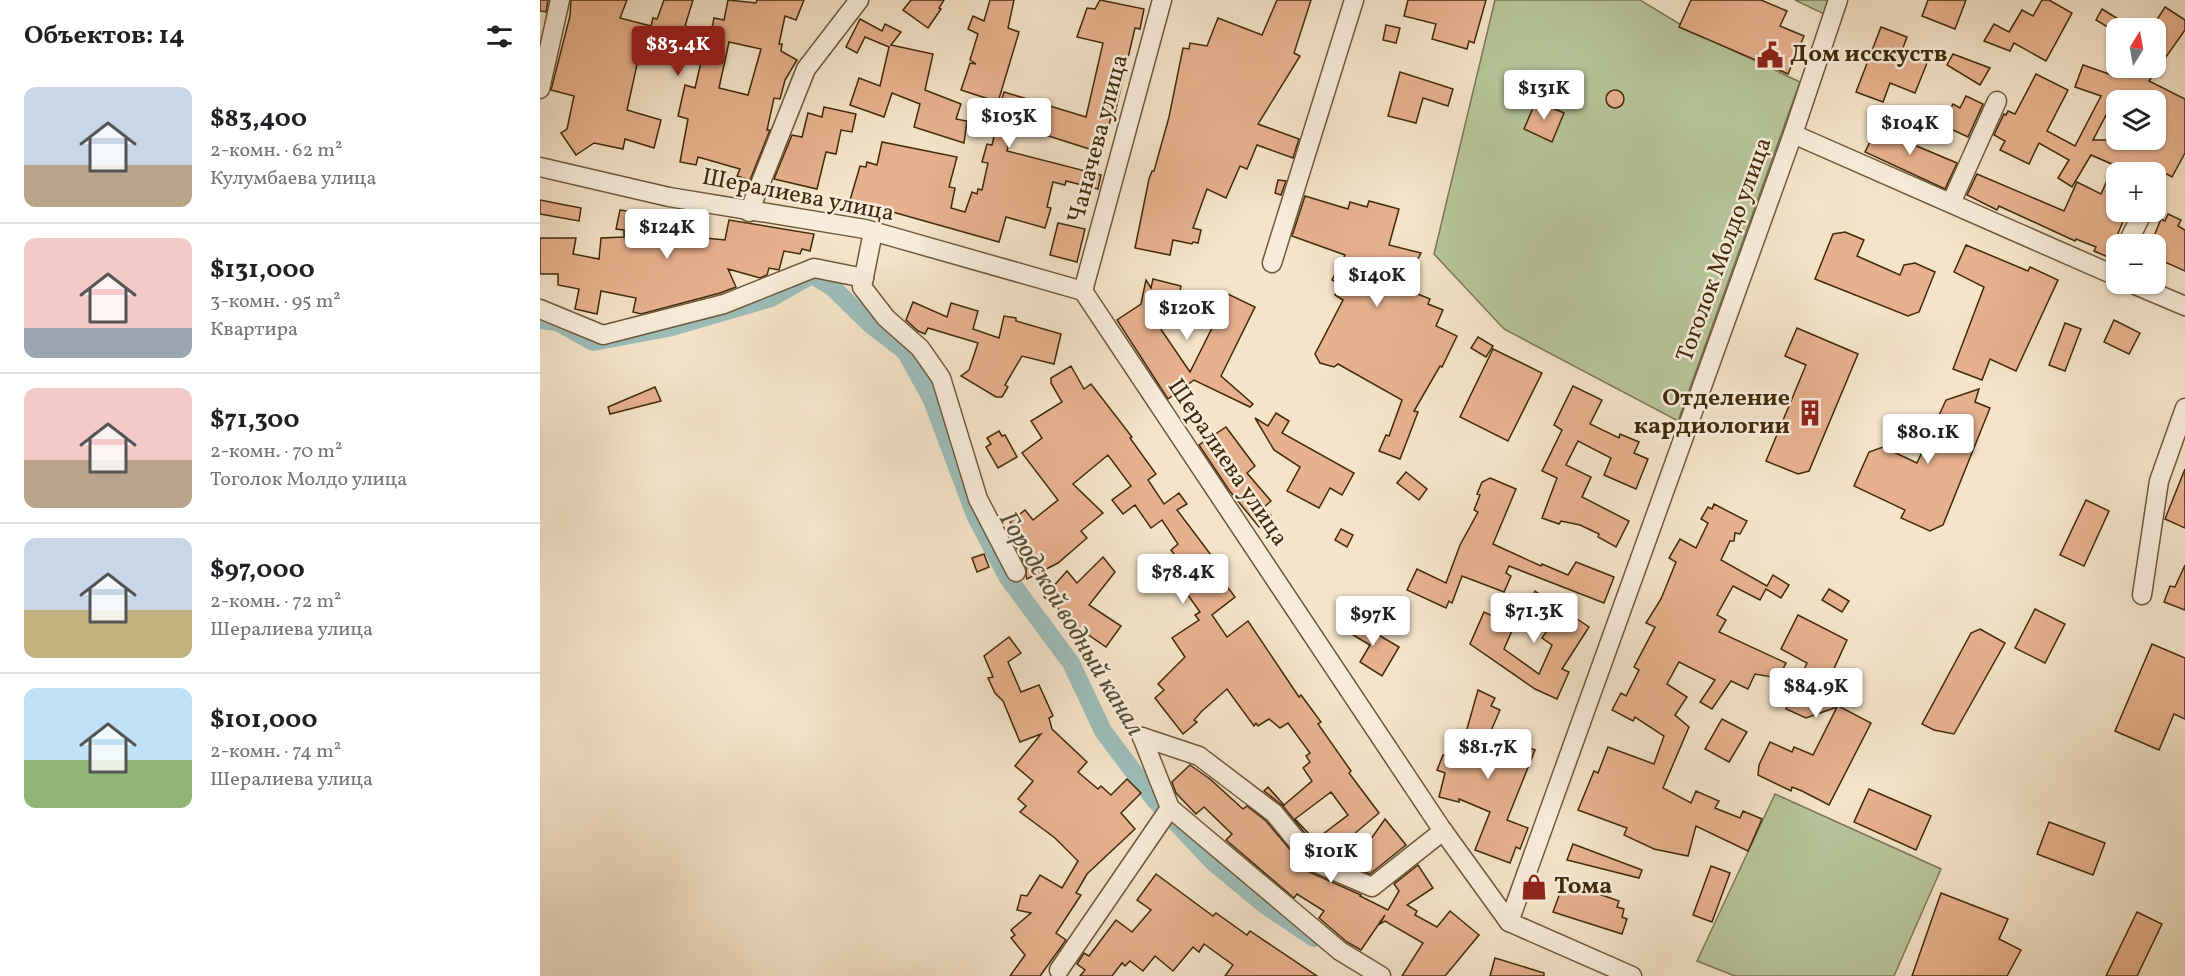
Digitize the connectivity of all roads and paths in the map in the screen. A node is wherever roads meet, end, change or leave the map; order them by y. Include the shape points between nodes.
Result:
1 (560, 0) edge
2 (859, 0) edge
3 (1162, 0) edge
4 (1354, 0) edge
5 (1838, 0) edge
6 (540, 89) edge
7 (1997, 101) dead end
8 (1793, 134) junction
9 (540, 166) edge
10 (1951, 203) junction
11 (748, 212) junction
12 (873, 232) junction
13 (1272, 263) dead end
14 (2106, 268) edge
15 (864, 278) junction
16 (1083, 291) junction
17 (2157, 294) edge
18 (2185, 306) edge
19 (540, 309) edge
20 (2185, 408) edge
21 (1016, 572) dead end
22 (2142, 595) dead end
23 (1170, 808) junction
24 (1443, 831) junction
25 (1509, 922) junction
26 (1059, 970) dead end
27 (1381, 976) edge
28 (1632, 976) edge

1 - 6 street
2 - 11 street via 806,69
3 - 16 street, Чаначева улица
4 - 13 street
5 - 8 street, Тоголок Молдо улица
7 - 10 street
8 - 10 street
8 - 25 street, Тоголок Молдо улица
9 - 11 street, Шералиева улица
10 - 14 street
11 - 12 street, Шералиева улица
12 - 15 street
12 - 16 street, Шералиева улица
15 - 19 street via 814,268 724,304 603,335
15 - 21 street via 862,287 886,318 920,348 941,378 978,498
16 - 24 street, Шералиева улица
17 - 18 street
20 - 22 street via 2159,481
23 - 24 street via 1142,736 1199,756 1274,813 1314,862 1372,887
23 - 26 street
23 - 27 street via 1340,951
24 - 25 street, Шералиева улица
25 - 28 street

